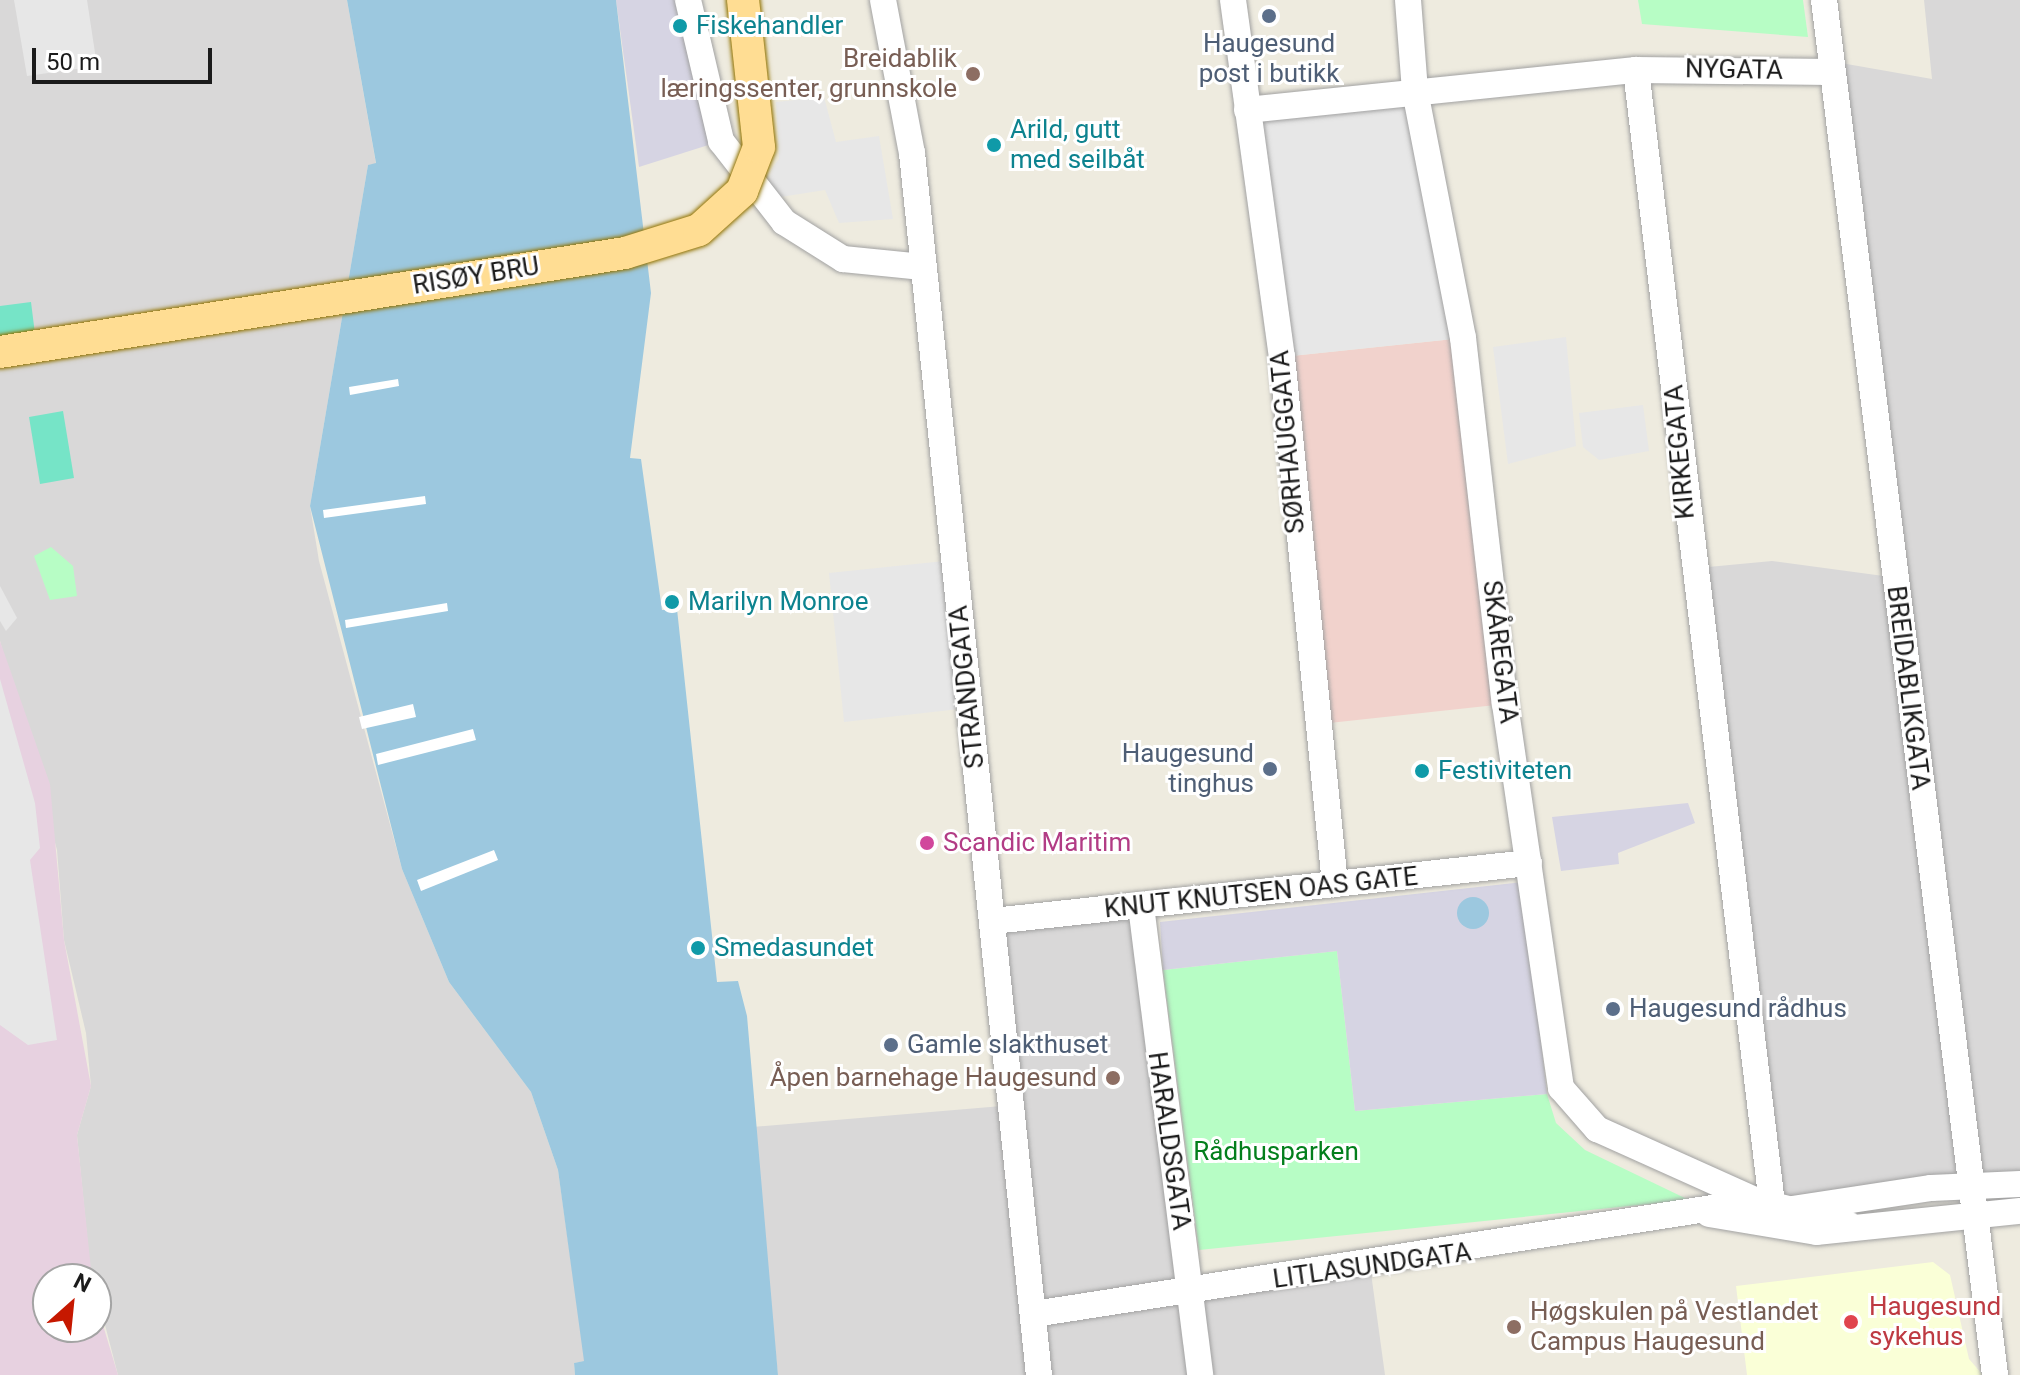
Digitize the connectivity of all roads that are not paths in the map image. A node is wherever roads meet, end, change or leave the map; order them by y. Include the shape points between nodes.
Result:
1 (688, 0) edge
2 (743, 0) edge
3 (883, 0) edge
4 (1233, 0) edge
5 (1408, 0) edge
6 (1824, 0) edge
7 (1636, 70) junction
8 (1832, 72) junction
9 (1415, 91) junction
10 (1247, 110) junction
11 (923, 267) junction
12 (0, 352) edge
13 (1529, 863) junction
14 (1335, 884) junction
15 (1141, 906) junction
16 (993, 921) junction
17 (2020, 1184) edge
18 (1972, 1187) junction
19 (1774, 1204) junction
20 (2020, 1211) edge
21 (1709, 1214) junction
22 (1976, 1215) junction
23 (1848, 1224) junction
24 (1190, 1292) junction
25 (1034, 1314) junction
26 (1039, 1375) edge
27 (1200, 1375) edge
28 (1995, 1375) edge

1 - 11 street via 721,141 784,222 843,259
2 - 12 main road, RISØY BRU, bridge via 759,147 742,191 699,230 625,253
3 - 11 street, STRANDGATA via 912,153
4 - 10 street, SØRHAUGGATA
5 - 9 street, SKÅREGATA
6 - 8 street, BREIDABLIKGATA
7 - 8 street, NYGATA
7 - 9 street, NYGATA
7 - 19 street, KIRKEGATA via 1687,541 1730,834
8 - 18 street, BREIDABLIKGATA
9 - 10 street, NYGATA
9 - 13 street, SKÅREGATA via 1463,338
10 - 14 street, SØRHAUGGATA via 1282,357
11 - 16 street, STRANDGATA
13 - 14 street, KNUT KNUTSEN OAS GATE
13 - 19 street, SKÅREGATA via 1554,1064 1573,1109 1597,1129
14 - 15 street, KNUT KNUTSEN OAS GATE
15 - 16 street, KNUT KNUTSEN OAS GATE
15 - 24 street, HARALDSGATA
16 - 25 street, STRANDGATA
17 - 18 street, LITLASUNDGATA
18 - 19 street, LITLASUNDGATA
18 - 22 street, BREIDABLIKGATA
19 - 21 street, LITLASUNDGATA
19 - 23 street, LITLASUNDGATA
20 - 22 street, LITLASUNDGATA
21 - 23 street, LITLASUNDGATA via 1790,1230
21 - 24 street, LITLASUNDGATA
22 - 23 street, LITLASUNDGATA
22 - 28 street, BREIDABLIKGATA
24 - 25 street, LITLASUNDGATA
24 - 27 street, HARALDSGATA
25 - 26 street, STRANDGATA

